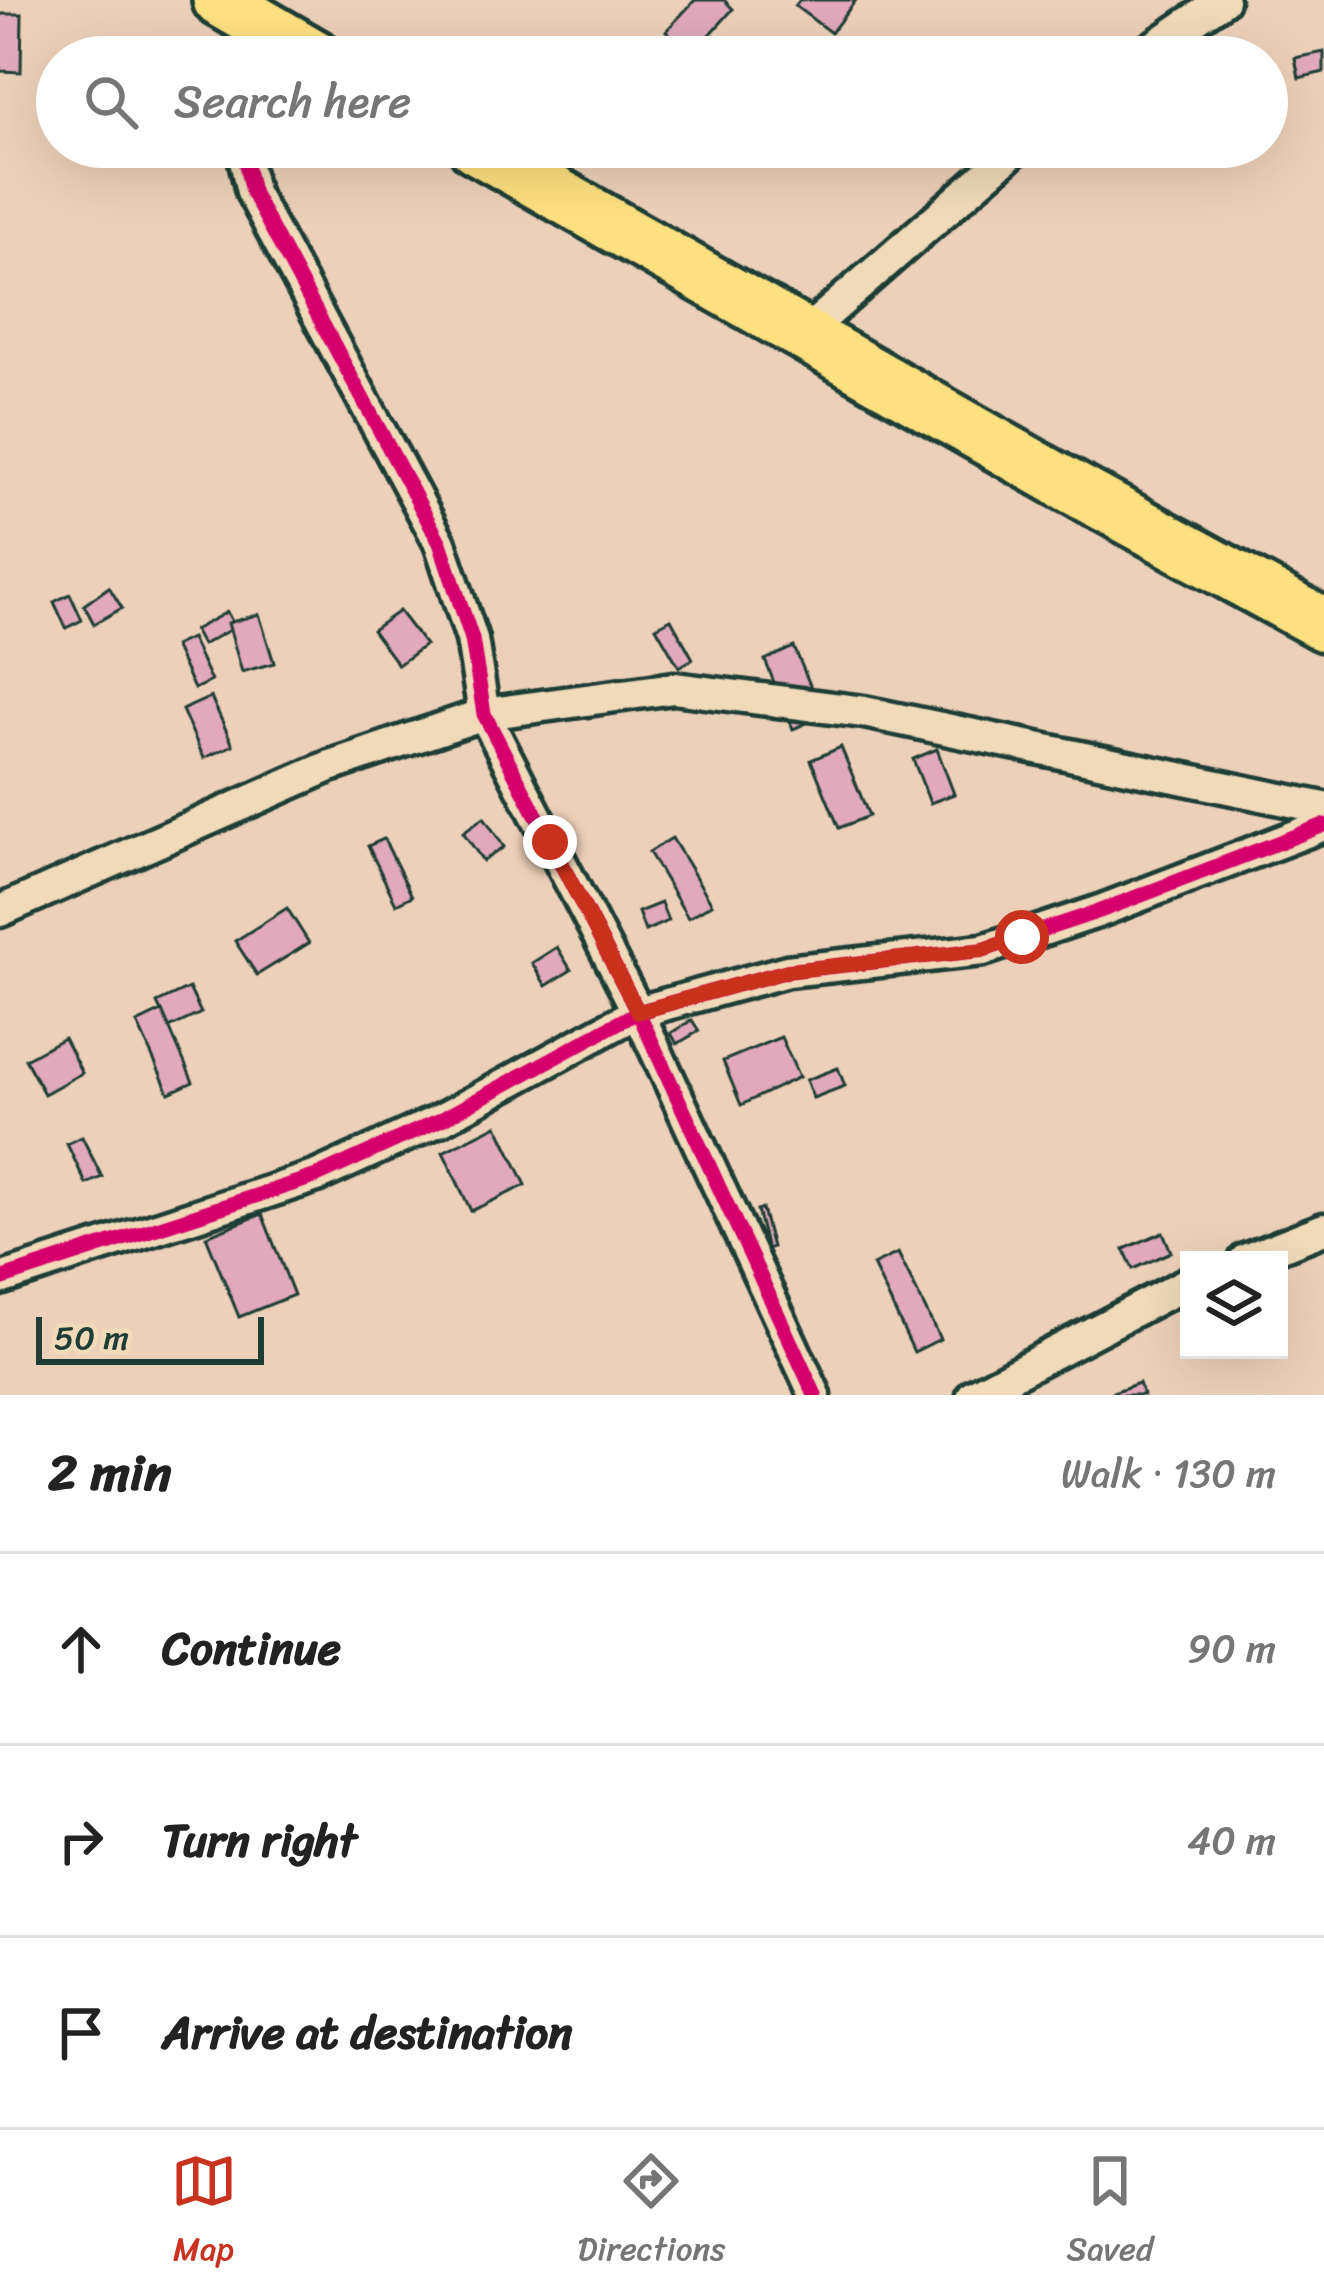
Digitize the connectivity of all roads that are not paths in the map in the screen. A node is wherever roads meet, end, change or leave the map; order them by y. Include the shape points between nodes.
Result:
1 (219, 0) edge
2 (1223, 0) edge
3 (272, 36) edge
4 (1170, 36) edge
5 (247, 168) edge
6 (512, 168) edge
7 (994, 168) edge
8 (804, 334) junction
9 (1324, 626) edge
10 (484, 714) junction
11 (1324, 808) edge
12 (1324, 825) edge
13 (0, 911) edge
14 (638, 1012) junction
15 (1324, 1228) edge
16 (1267, 1251) edge
17 (0, 1279) edge
18 (1180, 1287) edge
19 (815, 1395) edge
20 (973, 1395) edge

1 - 3 highway
2 - 4 street
5 - 10 street via 252,192 440,543 472,639
6 - 8 highway
7 - 8 street
8 - 9 highway
10 - 11 street via 674,688 864,712
10 - 13 street via 330,766
10 - 14 street
12 - 14 street via 983,950 787,971
14 - 17 street via 442,1119 317,1176
14 - 19 street
15 - 16 street
18 - 20 street

